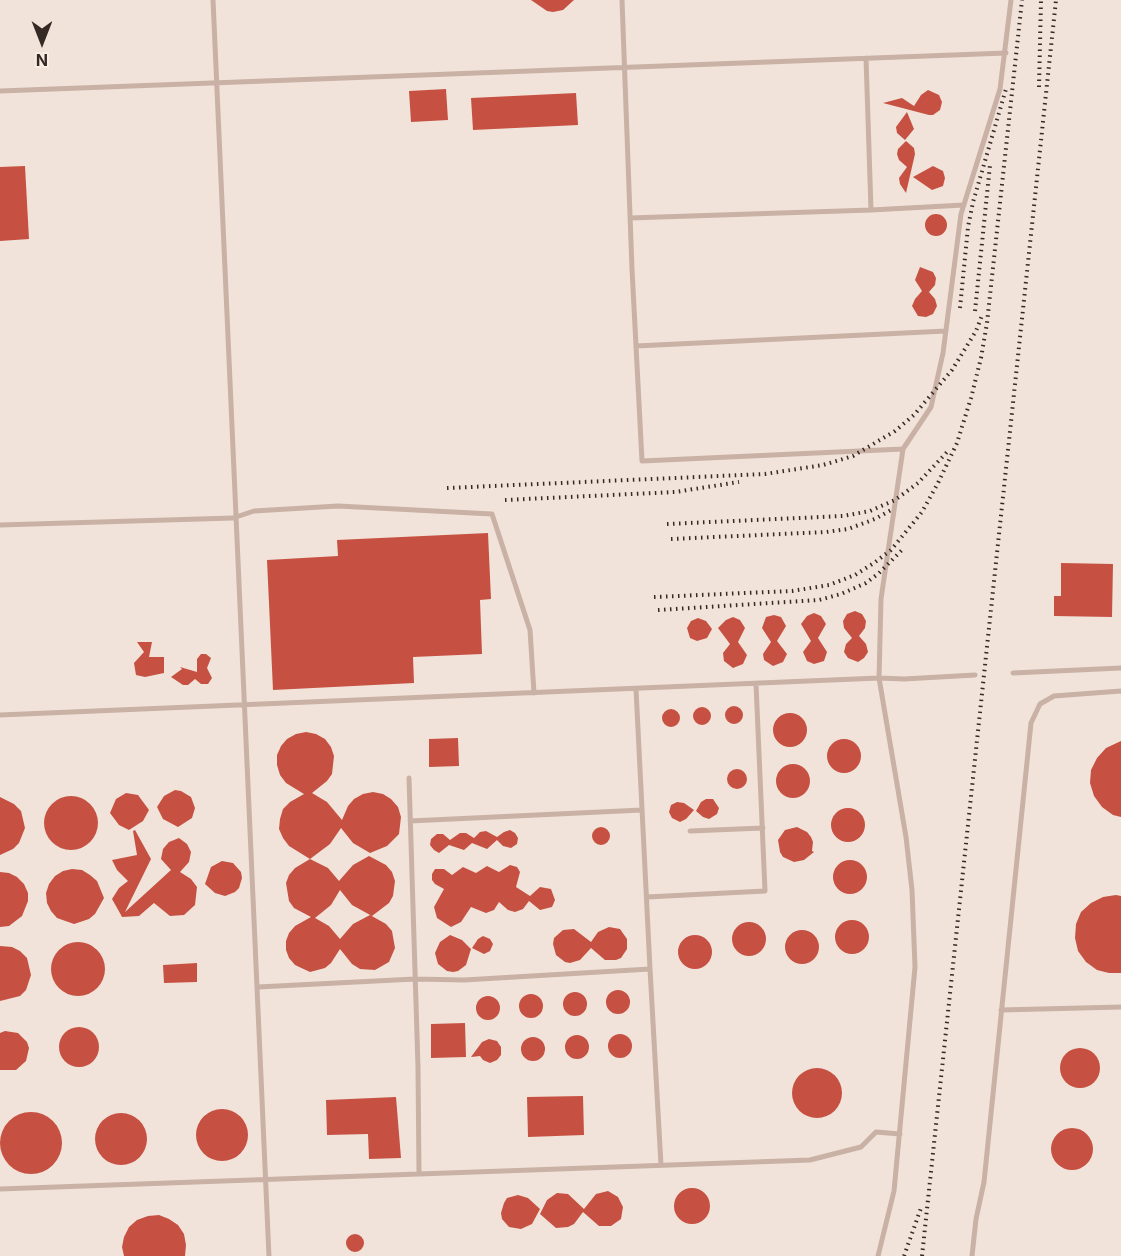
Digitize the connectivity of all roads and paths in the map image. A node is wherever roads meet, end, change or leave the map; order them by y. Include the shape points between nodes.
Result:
1 (213, 0) edge
2 (622, 0) edge
3 (1011, 0) edge
4 (1006, 53) junction
5 (866, 58) junction
6 (625, 67) junction
7 (217, 83) junction
8 (0, 91) edge
9 (964, 205) junction
10 (871, 210) junction
11 (630, 218) junction
12 (946, 331) junction
13 (636, 345) junction
14 (903, 449) junction
15 (236, 518) junction
16 (0, 525) edge
17 (1121, 668) edge
18 (1013, 673) dead end
19 (975, 675) dead end
20 (879, 678) junction
21 (756, 684) junction
22 (636, 689) junction
23 (1121, 692) edge
24 (534, 693) junction
25 (244, 705) junction
26 (0, 715) edge
27 (409, 778) dead end
28 (642, 810) junction
29 (411, 821) junction
30 (763, 828) junction
31 (690, 831) dead end
32 (647, 897) junction
33 (650, 969) junction
34 (415, 980) junction
35 (258, 987) junction
36 (1121, 1007) edge
37 (1001, 1010) junction
38 (900, 1134) junction
39 (662, 1165) junction
40 (419, 1173) junction
41 (266, 1178) junction
42 (0, 1189) edge
43 (269, 1256) edge
44 (878, 1256) edge
45 (972, 1256) edge

1 - 7 lane
2 - 6 lane
3 - 4 lane
4 - 5 lane
4 - 9 lane via 1000,89
5 - 6 lane
5 - 10 lane
6 - 7 lane
6 - 11 lane
7 - 8 lane
7 - 15 lane
9 - 10 lane
9 - 12 lane
10 - 11 lane
11 - 13 lane
12 - 13 lane
12 - 14 lane via 930,407
13 - 14 lane via 642,461
14 - 20 lane via 881,599
15 - 16 lane
15 - 24 lane via 254,511 338,506 492,514 530,630
15 - 25 lane
17 - 18 lane
19 - 20 lane
20 - 21 lane
20 - 38 lane via 912,890 915,967
21 - 22 lane
21 - 30 lane
22 - 24 lane
22 - 28 lane
23 - 37 lane via 1054,696 1040,704 1031,723
24 - 25 lane
25 - 26 lane
25 - 35 lane
27 - 29 lane
28 - 29 lane
28 - 32 lane
29 - 34 lane
30 - 31 lane
30 - 32 lane via 765,891
32 - 33 lane
33 - 34 lane
33 - 39 lane
34 - 35 lane
34 - 40 lane
35 - 41 lane
36 - 37 lane
37 - 45 lane via 984,1182
38 - 39 lane via 876,1132 861,1147 810,1160
38 - 44 lane via 894,1191
39 - 40 lane
40 - 41 lane
41 - 42 lane
41 - 43 lane

